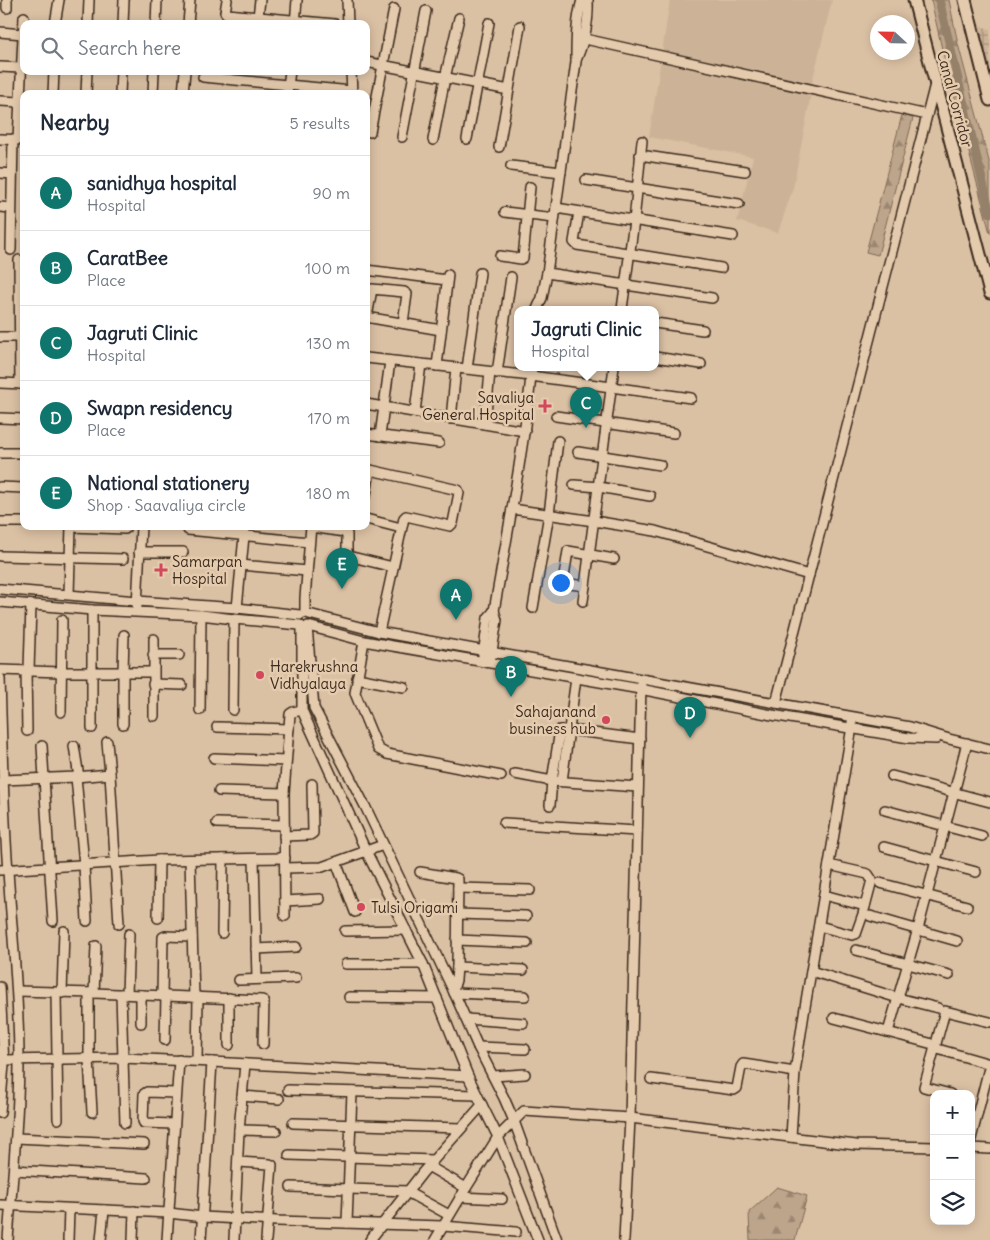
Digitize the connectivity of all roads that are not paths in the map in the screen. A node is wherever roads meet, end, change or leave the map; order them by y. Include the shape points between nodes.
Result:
1 (58, 0) edge
2 (89, 0) edge
3 (124, 0) edge
4 (157, 0) edge
5 (190, 0) edge
6 (227, 0) edge
7 (260, 0) edge
8 (297, 0) edge
9 (347, 0) edge
10 (582, 0) edge
11 (588, 0) edge
12 (914, 0) edge
13 (965, 0) edge
14 (394, 9) dead end
15 (426, 11) dead end
16 (24, 17) dead end
17 (258, 17) junction
18 (459, 18) dead end
19 (24, 20) edge
20 (56, 20) edge
21 (88, 20) edge
22 (123, 20) edge
23 (156, 20) edge
24 (188, 20) edge
25 (280, 20) edge
26 (295, 20) edge
27 (348, 20) edge
28 (489, 23) dead end
29 (520, 26) dead end
30 (0, 32) edge
31 (20, 34) edge
32 (585, 39) junction
33 (576, 62) junction
34 (370, 63) edge
35 (383, 66) junction
36 (0, 67) edge
37 (20, 68) edge
38 (415, 73) junction
39 (21, 75) edge
40 (54, 75) edge
41 (87, 75) edge
42 (121, 75) edge
43 (154, 75) edge
44 (185, 75) edge
45 (290, 75) edge
46 (351, 75) edge
47 (203, 77) dead end
48 (445, 78) junction
49 (478, 84) junction
50 (935, 84) junction
51 (288, 89) edge
52 (20, 90) edge
53 (53, 90) edge
54 (86, 90) edge
55 (120, 90) edge
56 (153, 90) edge
57 (184, 90) edge
58 (309, 90) edge
59 (352, 90) edge
60 (509, 90) junction
61 (990, 100) edge
62 (0, 101) edge
63 (20, 102) joint
64 (927, 115) junction
65 (370, 132) dead end
66 (402, 137) dead end
67 (0, 138) edge
68 (467, 139) dead end
69 (18, 140) edge
70 (433, 140) dead end
71 (642, 141) dead end
72 (498, 147) dead end
73 (640, 156) junction
74 (511, 166) dead end
75 (745, 171) dead end
76 (561, 172) junction
77 (0, 174) edge
78 (12, 174) junction
79 (586, 180) dead end
80 (530, 187) dead end
81 (637, 188) junction
82 (739, 204) dead end
83 (0, 207) edge
84 (11, 208) junction
85 (556, 208) junction
86 (505, 212) dead end
87 (579, 212) junction
88 (528, 215) junction
89 (554, 218) junction
90 (634, 221) junction
91 (733, 236) dead end
92 (11, 250) dead end
93 (629, 253) junction
94 (500, 256) dead end
95 (19, 260) dead end
96 (721, 268) dead end
97 (370, 270) edge
98 (480, 273) dead end
99 (547, 273) junction
100 (511, 277) dead end
101 (625, 285) junction
102 (20, 286) edge
103 (990, 293) edge
104 (542, 298) junction
105 (712, 298) dead end
106 (370, 300) edge
107 (538, 306) edge
108 (543, 306) edge
109 (622, 306) edge
110 (370, 318) edge
111 (403, 323) junction
112 (659, 324) edge
113 (441, 330) junction
114 (703, 330) dead end
115 (0, 337) edge
116 (20, 337) edge
117 (659, 357) edge
118 (370, 358) edge
119 (390, 360) junction
120 (421, 364) junction
121 (701, 364) dead end
122 (437, 366) junction
123 (456, 368) junction
124 (467, 369) junction
125 (614, 371) edge
126 (494, 372) junction
127 (531, 372) edge
128 (0, 383) edge
129 (20, 384) edge
130 (612, 387) junction
131 (691, 398) dead end
132 (370, 405) edge
133 (383, 407) junction
134 (415, 412) junction
135 (556, 416) dead end
136 (0, 418) edge
137 (20, 419) edge
138 (451, 419) junction
139 (607, 423) junction
140 (485, 424) junction
141 (524, 431) junction
142 (674, 433) dead end
143 (370, 435) edge
144 (380, 436) junction
145 (558, 442) dead end
146 (438, 443) dead end
147 (578, 452) dead end
148 (0, 453) edge
149 (20, 454) edge
150 (603, 456) junction
151 (660, 465) dead end
152 (370, 470) edge
153 (574, 485) dead end
154 (0, 487) edge
155 (20, 488) edge
156 (598, 488) junction
157 (650, 496) dead end
158 (512, 509) junction
159 (549, 514) junction
160 (370, 520) edge
161 (594, 521) junction
162 (0, 522) edge
163 (20, 522) edge
164 (401, 528) junction
165 (71, 530) edge
166 (141, 530) edge
167 (188, 530) dead end
168 (245, 530) edge
169 (311, 530) edge
170 (332, 530) edge
171 (244, 536) junction
172 (309, 542) junction
173 (140, 552) junction
174 (184, 552) dead end
175 (589, 554) junction
176 (0, 556) edge
177 (71, 557) junction
178 (123, 558) dead end
179 (614, 559) dead end
180 (241, 565) junction
181 (393, 567) junction
182 (307, 571) junction
183 (809, 575) junction
184 (585, 586) junction
185 (0, 588) edge
186 (69, 594) junction
187 (137, 601) junction
188 (583, 601) dead end
189 (0, 602) edge
190 (31, 605) junction
191 (237, 608) junction
192 (533, 608) dead end
193 (92, 610) junction
194 (137, 612) junction
195 (305, 614) junction
196 (200, 615) junction
197 (234, 619) junction
198 (62, 620) dead end
199 (304, 626) junction
200 (379, 632) junction
201 (124, 635) dead end
202 (154, 639) dead end
203 (364, 640) junction
204 (488, 651) junction
205 (179, 655) dead end
206 (154, 656) junction
207 (486, 662) junction
208 (0, 670) edge
209 (28, 670) junction
210 (61, 672) junction
211 (92, 672) junction
212 (123, 672) junction
213 (153, 672) junction
214 (0, 678) edge
215 (357, 678) junction
216 (576, 678) junction
217 (642, 678) junction
218 (153, 684) junction
219 (182, 685) dead end
220 (404, 687) dead end
221 (640, 689) junction
222 (776, 702) junction
223 (200, 710) dead end
224 (233, 710) dead end
225 (302, 710) junction
226 (61, 712) dead end
227 (154, 716) dead end
228 (852, 716) junction
229 (123, 724) dead end
230 (218, 727) dead end
231 (92, 728) dead end
232 (852, 728) junction
233 (289, 729) junction
234 (569, 730) junction
235 (27, 731) dead end
236 (640, 739) junction
237 (949, 740) junction
238 (107, 742) dead end
239 (967, 743) junction
240 (42, 746) dead end
241 (74, 746) dead end
242 (990, 749) edge
243 (214, 758) dead end
244 (286, 761) junction
245 (110, 774) junction
246 (515, 774) dead end
247 (501, 776) dead end
248 (892, 776) dead end
249 (78, 777) junction
250 (44, 778) junction
251 (3, 780) junction
252 (552, 781) junction
253 (562, 781) junction
254 (312, 784) dead end
255 (638, 787) junction
256 (219, 792) dead end
257 (954, 792) junction
258 (284, 793) junction
259 (990, 802) edge
260 (550, 805) dead end
261 (885, 810) dead end
262 (217, 823) dead end
263 (504, 824) dead end
264 (284, 825) junction
265 (945, 826) junction
266 (637, 831) junction
267 (284, 836) junction
268 (982, 836) dead end
269 (383, 845) junction
270 (884, 847) dead end
271 (366, 851) junction
272 (285, 858) junction
273 (223, 859) junction
274 (254, 859) junction
275 (159, 860) junction
276 (190, 860) junction
277 (936, 860) junction
278 (336, 862) junction
279 (116, 863) junction
280 (84, 865) junction
281 (829, 865) junction
282 (50, 867) junction
283 (285, 868) junction
284 (4, 870) edge
285 (420, 872) dead end
286 (976, 872) dead end
287 (880, 883) dead end
288 (458, 888) junction
289 (530, 890) dead end
290 (824, 895) junction
291 (926, 896) junction
292 (320, 899) dead end
293 (285, 900) junction
294 (865, 906) junction
295 (967, 906) dead end
296 (355, 912) dead end
297 (457, 914) junction
298 (285, 916) dead end
299 (526, 916) dead end
300 (870, 916) dead end
301 (158, 918) dead end
302 (53, 920) dead end
303 (87, 921) dead end
304 (119, 924) dead end
305 (819, 926) junction
306 (918, 929) junction
307 (406, 930) junction
308 (64, 931) dead end
309 (345, 931) dead end
310 (222, 933) dead end
311 (129, 934) dead end
312 (192, 937) junction
313 (457, 940) junction
314 (957, 941) dead end
315 (527, 943) dead end
316 (96, 946) dead end
317 (296, 947) dead end
318 (256, 948) junction
319 (856, 950) dead end
320 (346, 964) dead end
321 (423, 964) junction
322 (907, 964) junction
323 (457, 967) junction
324 (523, 970) dead end
325 (811, 971) junction
326 (949, 975) dead end
327 (296, 978) dead end
328 (257, 979) junction
329 (239, 980) dead end
330 (0, 987) edge
331 (17, 991) junction
332 (453, 991) junction
333 (59, 993) junction
334 (92, 993) junction
335 (124, 994) junction
336 (140, 995) junction
337 (164, 996) junction
338 (525, 996) dead end
339 (196, 997) junction
340 (349, 997) dead end
341 (229, 998) junction
342 (437, 998) junction
343 (898, 998) junction
344 (938, 1008) dead end
345 (834, 1018) dead end
346 (466, 1019) junction
347 (990, 1022) edge
348 (141, 1023) dead end
349 (523, 1023) dead end
350 (888, 1032) junction
351 (165, 1040) dead end
352 (263, 1044) dead end
353 (229, 1045) dead end
354 (932, 1046) junction
355 (478, 1047) junction
356 (525, 1049) dead end
357 (89, 1058) junction
358 (123, 1058) junction
359 (57, 1059) junction
360 (4, 1060) junction
361 (19, 1060) junction
362 (179, 1060) junction
363 (197, 1061) junction
364 (212, 1062) junction
365 (245, 1064) junction
366 (796, 1072) junction
367 (525, 1074) dead end
368 (468, 1076) junction
369 (493, 1076) junction
370 (651, 1079) dead end
371 (288, 1090) dead end
372 (935, 1090) edge
373 (352, 1092) junction
374 (176, 1093) junction
375 (477, 1095) junction
376 (242, 1096) junction
377 (279, 1099) dead end
378 (976, 1100) edge
379 (482, 1105) junction
380 (92, 1112) dead end
381 (0, 1113) edge
382 (630, 1118) junction
383 (58, 1119) dead end
384 (514, 1121) junction
385 (125, 1123) dead end
386 (293, 1123) dead end
387 (174, 1124) junction
388 (350, 1125) junction
389 (461, 1128) junction
390 (239, 1130) junction
391 (276, 1131) dead end
392 (972, 1135) edge
393 (498, 1137) junction
394 (791, 1137) junction
395 (16, 1138) junction
396 (144, 1144) dead end
397 (930, 1147) edge
398 (975, 1148) edge
399 (990, 1149) edge
400 (289, 1155) dead end
401 (349, 1157) junction
402 (238, 1162) junction
403 (431, 1163) junction
404 (14, 1170) junction
405 (146, 1178) dead end
406 (291, 1187) dead end
407 (466, 1188) junction
408 (348, 1189) junction
409 (408, 1191) junction
410 (460, 1197) junction
411 (502, 1199) dead end
412 (0, 1205) edge
413 (11, 1206) junction
414 (69, 1209) junction
415 (104, 1210) junction
416 (134, 1211) junction
417 (169, 1213) junction
418 (449, 1215) junction
419 (202, 1217) junction
420 (235, 1218) junction
421 (268, 1220) junction
422 (347, 1223) junction
423 (382, 1224) junction
424 (443, 1226) junction
425 (516, 1232) dead end
426 (8, 1240) edge
427 (68, 1240) edge
428 (101, 1240) edge
429 (133, 1240) edge
430 (167, 1240) edge
431 (201, 1240) edge
432 (234, 1240) edge
433 (266, 1240) edge
434 (370, 1240) edge
435 (435, 1240) edge
436 (538, 1240) edge
437 (558, 1240) edge
438 (624, 1240) edge

1 - 20 street
2 - 21 street
3 - 22 street
4 - 23 street
5 - 24 street
6 - 17 street via 226,14
7 - 17 street
8 - 26 street
9 - 27 street
10 - 33 street via 576,32
11 - 32 street
12 - 50 main road, Canal Corridor
13 - 61 main road
14 - 35 street
15 - 38 street
16 - 19 street
17 - 25 street
18 - 48 street
28 - 49 street
29 - 60 street
30 - 31 street
32 - 33 street
32 - 64 street
33 - 76 street
34 - 35 street
35 - 38 street
35 - 65 street
36 - 37 street
38 - 48 street
38 - 66 street
39 - 52 street
40 - 53 street
41 - 54 street
42 - 55 street
43 - 56 street
44 - 57 street
45 - 51 street
46 - 59 street
47 - 51 street
48 - 49 street
48 - 70 street
49 - 60 street
49 - 68 street
50 - 64 street
50 - 103 main road, Canal Corridor
51 - 58 street
60 - 72 street
62 - 63 street
63 - 69 street
64 - 183 street
67 - 69 street
69 - 78 street
71 - 73 street
73 - 75 street
73 - 81 street
74 - 76 street
76 - 85 street
77 - 78 street
78 - 84 street
79 - 81 street
80 - 88 street
81 - 82 street
81 - 90 street
83 - 84 street
84 - 92 street
85 - 87 street
85 - 89 street
86 - 88 street
87 - 90 street
87 - 93 street via 574,242 577,245
88 - 89 street
88 - 94 street via 522,258
89 - 99 street
90 - 91 street
90 - 93 street
93 - 96 street
93 - 101 street
95 - 102 street
97 - 113 street via 448,278
98 - 124 street
99 - 101 street
99 - 104 street
100 - 126 street
101 - 105 street
101 - 109 street
104 - 107 street
104 - 108 street
106 - 111 street via 372,289 407,294
110 - 111 street
111 - 113 street
112 - 114 street
113 - 122 street
115 - 116 street
117 - 121 street
118 - 119 street
119 - 120 street
119 - 133 street
120 - 122 street
120 - 134 street
122 - 123 street
123 - 124 street
123 - 138 street
124 - 126 street
125 - 130 street
126 - 127 street
126 - 140 street
127 - 130 street
127 - 141 street
128 - 129 street
130 - 131 street
130 - 139 street
132 - 133 street
133 - 134 street
133 - 144 street
134 - 138 street
135 - 139 street
136 - 137 street
138 - 140 street
139 - 142 street
139 - 150 street
140 - 141 street
141 - 158 street
143 - 144 street
144 - 146 street
145 - 159 street
147 - 150 street
148 - 149 street
150 - 151 street
150 - 156 street
152 - 164 street via 459,491 452,525 406,516
153 - 156 street
154 - 155 street
156 - 157 street
156 - 161 street
158 - 159 street
158 - 204 street via 494,611 488,618
159 - 161 street
159 - 192 street
160 - 164 street
161 - 175 street
161 - 183 street via 654,531
162 - 163 street
164 - 181 street
165 - 177 street
166 - 173 street
167 - 171 street
168 - 171 street
169 - 172 street
170 - 181 street via 346,532 348,556
171 - 172 street
171 - 180 street
172 - 182 street
173 - 174 street
173 - 187 street
175 - 179 street
175 - 184 street
175 - 184 street via 568,551 563,583
176 - 177 street
177 - 178 street
177 - 186 street
180 - 182 street
180 - 191 street
181 - 200 street
182 - 195 street
183 - 222 street
184 - 188 street
185 - 186 street
185 - 189 street
186 - 187 street
187 - 191 street
187 - 194 street
189 - 190 street
190 - 193 street
190 - 209 street
191 - 195 street
193 - 194 street
193 - 211 street
194 - 196 street
195 - 199 street via 298,619
195 - 200 street
196 - 197 street
196 - 223 street
197 - 199 street
197 - 224 street
198 - 210 street
199 - 203 street
199 - 225 street
199 - 269 street via 314,708
200 - 204 street
201 - 212 street
202 - 206 street
203 - 207 street
203 - 215 street
204 - 207 street
204 - 217 street
205 - 206 street
206 - 213 street
207 - 216 street
208 - 209 street
209 - 210 street
209 - 235 street
210 - 211 street
210 - 226 street
211 - 212 street
211 - 231 street
212 - 213 street
212 - 229 street
213 - 218 street
214 - 251 street
215 - 220 street
215 - 247 street via 356,696 378,749 387,754
216 - 221 street
216 - 234 street
217 - 221 street
217 - 222 street
218 - 219 street
218 - 227 street
221 - 232 street
221 - 236 street
222 - 228 street
225 - 233 street via 290,714
225 - 271 street
228 - 232 street
228 - 237 street via 910,727
230 - 233 street
232 - 237 street via 909,738
232 - 281 street
233 - 244 street
234 - 236 street
234 - 252 street via 559,731
234 - 253 street
236 - 255 street
237 - 239 street
238 - 245 street
239 - 242 street
239 - 257 street
240 - 250 street
241 - 249 street
243 - 244 street
244 - 258 street
245 - 249 street
245 - 279 street
246 - 252 street
248 - 257 street
249 - 250 street
249 - 280 street
250 - 251 street
250 - 282 street
251 - 284 street
252 - 253 street
252 - 260 street
253 - 255 street
254 - 267 street via 313,833
255 - 266 street
256 - 258 street
257 - 259 street
257 - 265 street
258 - 264 street
261 - 265 street
262 - 264 street
263 - 266 street
264 - 267 street
265 - 268 street
265 - 277 street
266 - 382 street
267 - 272 street
269 - 271 street
269 - 332 street
270 - 277 street
271 - 278 street
271 - 307 street
272 - 274 street
272 - 283 street
273 - 274 street
273 - 276 street
273 - 310 street
274 - 318 street
275 - 276 street
275 - 279 street
275 - 301 street
276 - 312 street
277 - 286 street
277 - 291 street
278 - 283 street via 318,867
278 - 296 street
279 - 280 street
279 - 304 street
280 - 282 street
280 - 303 street
281 - 290 street
281 - 294 street via 870,876 872,880
282 - 284 street
282 - 302 street
283 - 293 street
284 - 331 street
285 - 288 street via 457,878
287 - 291 street
288 - 289 street
288 - 297 street
290 - 294 street
290 - 305 street
291 - 295 street
291 - 306 street
292 - 293 street
293 - 298 street
294 - 305 street via 854,935
297 - 299 street
297 - 313 street
300 - 306 street
305 - 325 street
306 - 314 street
306 - 322 street
307 - 309 street
307 - 321 street
308 - 333 street
311 - 335 street
312 - 337 street via 163,937
312 - 339 street
313 - 315 street
313 - 323 street
316 - 334 street
317 - 318 street
318 - 328 street
319 - 322 street
320 - 321 street
321 - 342 street
322 - 326 street
322 - 343 street
323 - 324 street
323 - 332 street
325 - 343 street
325 - 366 street
327 - 328 street
328 - 329 street
330 - 360 street
331 - 333 street
331 - 361 street
332 - 338 street
332 - 346 street
333 - 334 street
333 - 359 street
334 - 335 street
334 - 357 street
335 - 336 street
335 - 358 street
336 - 337 street
336 - 348 street
337 - 339 street
337 - 351 street
339 - 341 street
339 - 363 street
340 - 342 street
341 - 352 street via 263,1000
341 - 353 street
342 - 368 street
343 - 344 street
343 - 350 street
345 - 350 street
346 - 349 street
346 - 355 street
347 - 354 street via 945,1011
350 - 354 street
354 - 372 street via 924,1087
354 - 378 street via 990,1064
355 - 356 street
355 - 369 street
357 - 358 street
357 - 359 street
357 - 380 street
358 - 362 street
358 - 385 street
359 - 361 street
359 - 383 street
360 - 361 street
360 - 381 street
361 - 395 street
362 - 363 street
362 - 374 street
363 - 364 street
364 - 365 street
364 - 419 street
365 - 368 street
365 - 376 street
366 - 370 street via 744,1064 734,1090
366 - 394 street
367 - 369 street
368 - 375 street
369 - 384 street
371 - 373 street
373 - 375 street
373 - 388 street
374 - 387 street
374 - 387 street via 144,1094 143,1122
375 - 379 street
376 - 377 street
376 - 390 street
378 - 392 street
379 - 389 street
379 - 393 street
382 - 384 street via 524,1111
382 - 394 street
382 - 438 street
384 - 393 street
384 - 437 street
386 - 388 street
387 - 417 street
388 - 389 street
388 - 401 street
389 - 403 street
390 - 391 street
390 - 402 street
393 - 407 street
393 - 436 street
394 - 397 street via 856,1145
395 - 396 street
395 - 404 street
398 - 399 street
400 - 401 street
401 - 403 street
401 - 408 street
402 - 420 street
402 - 421 street via 272,1165
403 - 407 street
403 - 409 street
404 - 405 street
404 - 413 street
406 - 408 street
407 - 410 street
408 - 409 street
408 - 422 street
409 - 418 street
409 - 423 street
410 - 411 street
410 - 418 street
412 - 413 street
413 - 414 street
413 - 426 street
414 - 415 street
414 - 427 street
415 - 416 street
415 - 428 street
416 - 417 street
416 - 429 street
417 - 419 street
417 - 430 street
418 - 424 street
419 - 420 street
419 - 431 street
420 - 421 street
420 - 432 street
421 - 422 street
421 - 433 street
422 - 423 street
423 - 424 street
423 - 434 street
424 - 425 street
424 - 435 street

